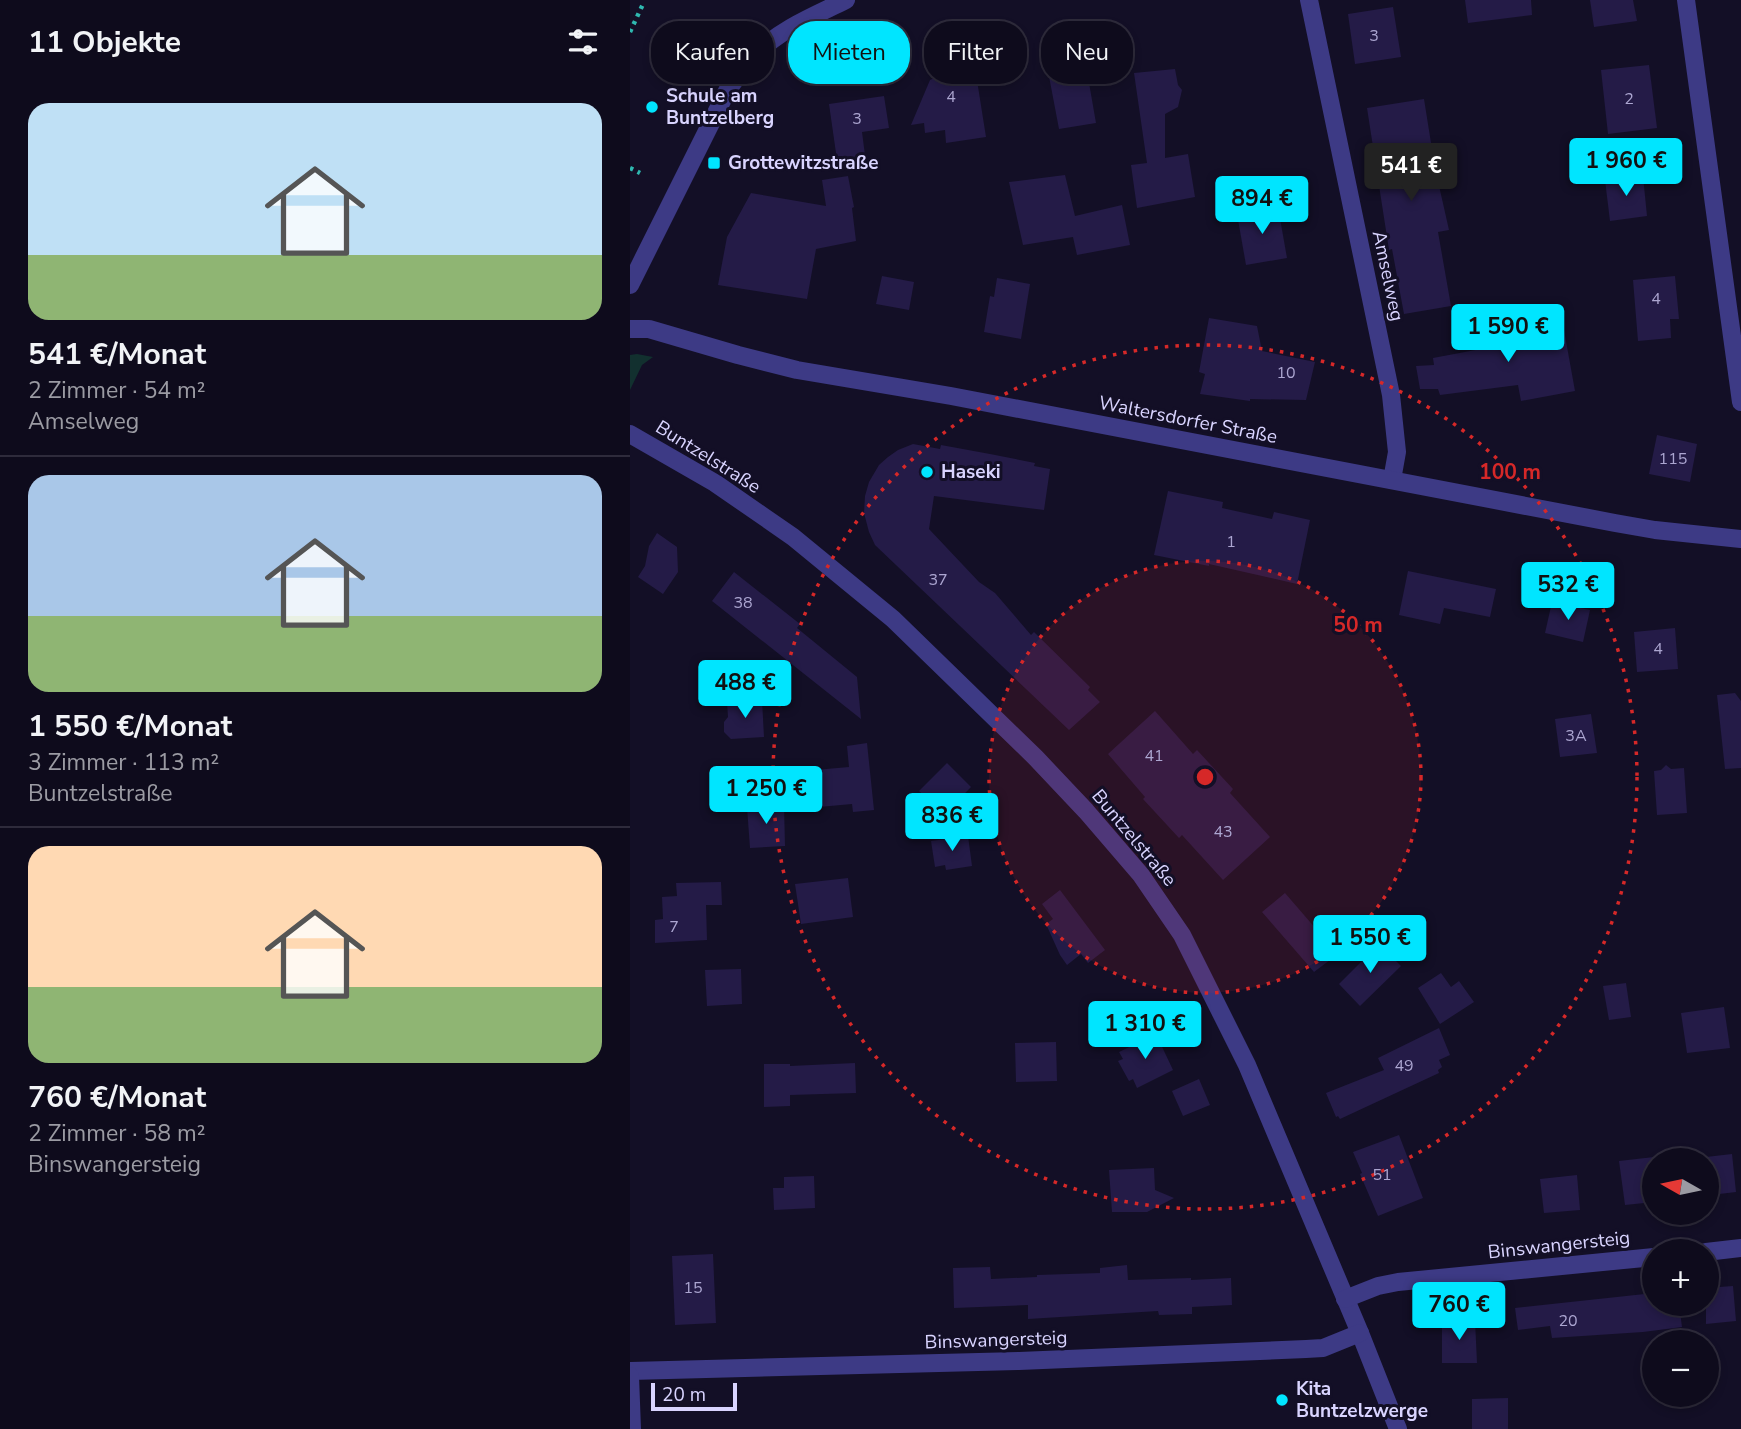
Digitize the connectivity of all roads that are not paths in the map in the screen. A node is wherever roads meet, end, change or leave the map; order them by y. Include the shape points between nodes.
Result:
1 (846, 0) edge
2 (1309, 0) edge
3 (1686, 0) edge
4 (630, 285) edge
5 (630, 329) edge
6 (1741, 402) edge
7 (630, 434) edge
8 (1392, 480) junction
9 (1741, 538) edge
10 (1741, 1248) edge
11 (1719, 1251) edge
12 (1642, 1258) edge
13 (1345, 1299) junction
14 (1360, 1333) junction
15 (630, 1373) edge
16 (632, 1429) edge
17 (1398, 1429) edge

1 - 4 street via 774,39 743,69 727,92
2 - 8 street, Amselweg via 1391,395 1397,452
3 - 6 street
5 - 8 street, Waltersdorfer Straße via 649,329 797,370
7 - 13 street, Buntzelstraße via 715,483 813,552 893,619 1036,758 1141,874 1182,935 1228,1025
8 - 9 street, Waltersdorfer Straße via 1655,530
10 - 11 street
12 - 13 street, Binswangersteig via 1398,1282
13 - 14 street, Buntzelstraße
14 - 15 street, Binswangersteig via 1323,1348 1306,1349
14 - 17 street, Buntzelstraße
15 - 16 street

